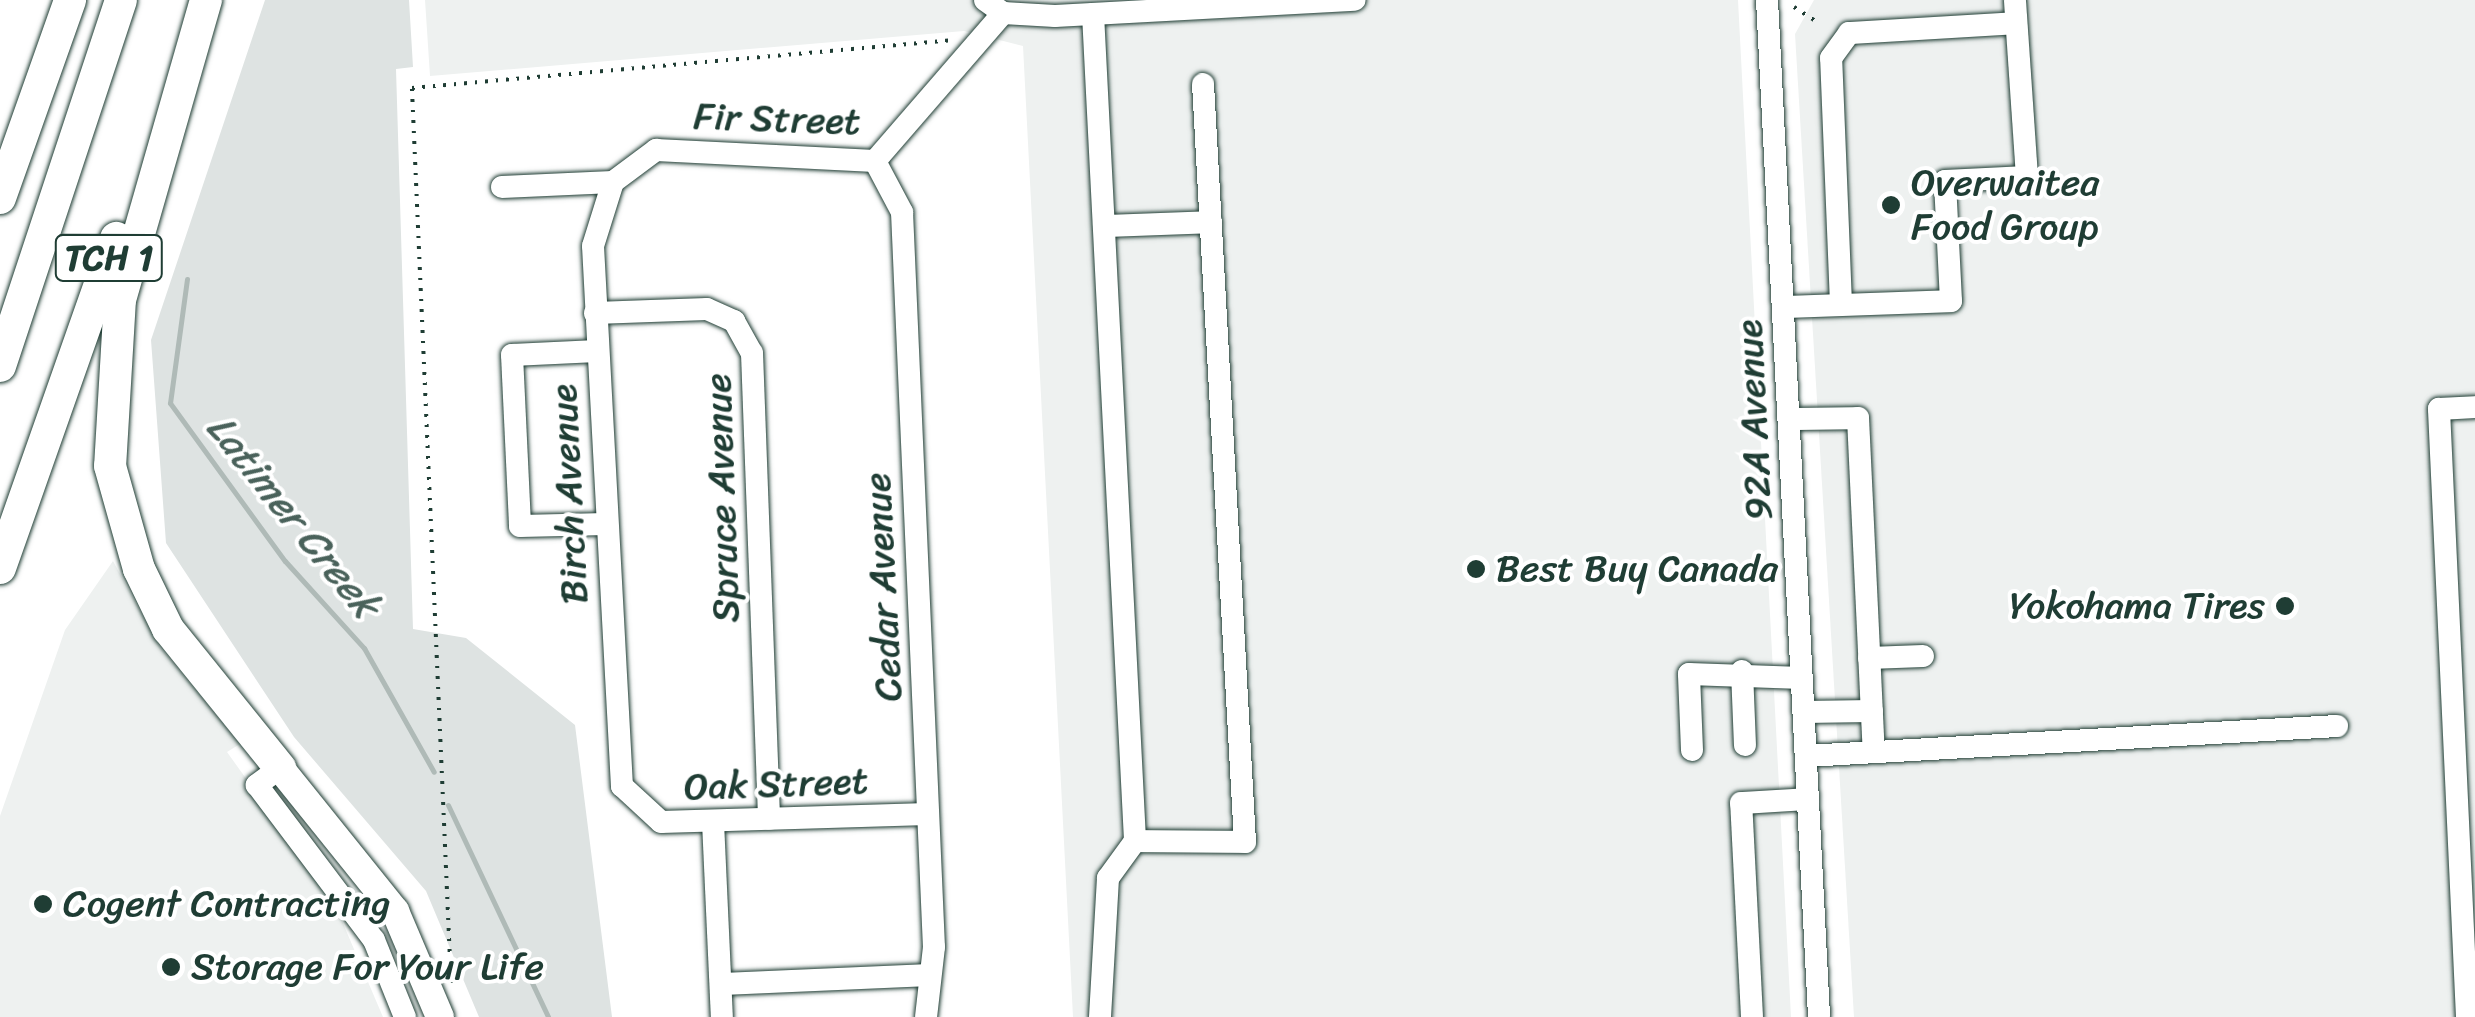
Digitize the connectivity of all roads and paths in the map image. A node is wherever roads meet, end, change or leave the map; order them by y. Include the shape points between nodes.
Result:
1 (70, 0) edge
2 (121, 0) edge
3 (203, 0) edge
4 (1356, 0) edge
5 (1767, 0) edge
6 (994, 7) edge
7 (1794, 7) dead end
8 (2016, 11) edge
9 (1093, 14) junction
10 (1820, 24) dead end
11 (1203, 84) dead end
12 (876, 161) junction
13 (614, 182) junction
14 (502, 187) dead end
15 (0, 198) edge
16 (1211, 222) junction
17 (1104, 226) junction
18 (1841, 304) junction
19 (1783, 307) junction
20 (596, 313) junction
21 (598, 350) junction
22 (0, 366) edge
23 (2475, 407) edge
24 (1789, 419) junction
25 (606, 524) junction
26 (0, 568) edge
27 (1923, 656) dead end
28 (1869, 658) junction
29 (1742, 671) junction
30 (1802, 678) junction
31 (1872, 710) junction
32 (1804, 712) junction
33 (2337, 726) dead end
34 (1745, 746) dead end
35 (1692, 750) dead end
36 (1874, 752) junction
37 (1806, 756) junction
38 (268, 776) junction
39 (1808, 799) junction
40 (632, 803) joint
41 (928, 814) junction
42 (768, 819) junction
43 (713, 822) junction
44 (1134, 841) junction
45 (926, 975) junction
46 (722, 984) junction
47 (405, 1017) edge
48 (440, 1017) edge
49 (722, 1017) edge
50 (926, 1017) edge
51 (1100, 1017) edge
52 (1752, 1017) edge
53 (1819, 1017) edge
54 (2467, 1017) edge

1 - 15 highway
2 - 22 highway, TCH 1
3 - 26 highway, TCH 1
3 - 38 highway via 120,299 110,466 160,614
4 - 9 street
5 - 19 street, 92A Avenue
6 - 9 street
6 - 12 street, Fir Street
7 - 10 path
8 - 18 street via 1849,34 1831,58
8 - 18 street via 2027,178 1946,181 1951,301
9 - 17 street
11 - 16 street
12 - 13 street, Fir Street via 656,150
12 - 41 street, Cedar Avenue via 902,212
13 - 14 street
13 - 20 street, Birch Avenue via 594,246
16 - 17 street
16 - 44 street via 1245,842
17 - 44 street
18 - 19 street
19 - 24 street, 92A Avenue
20 - 21 street, Birch Avenue
20 - 42 street, Spruce Avenue via 707,309 734,321 752,353
21 - 25 street, Birch Avenue
21 - 25 street via 512,356 520,526
23 - 54 street via 2439,409
24 - 28 street via 1858,418
24 - 30 street, 92A Avenue
25 - 40 street, Birch Avenue via 616,764
27 - 28 street
28 - 31 street
29 - 30 street
29 - 34 street
29 - 35 street via 1690,674
30 - 32 street, 92A Avenue
31 - 32 street
31 - 36 street
32 - 37 street, 92A Avenue
33 - 36 street
36 - 37 street
37 - 39 street, 92A Avenue
38 - 47 street via 374,940
38 - 48 main road via 395,912
39 - 52 street via 1741,803
39 - 53 street, 92A Avenue
40 - 43 street, Oak Street via 662,822
41 - 42 street, Oak Street
41 - 45 street, Cedar Avenue via 934,947
42 - 43 street, Oak Street
43 - 46 street
44 - 51 street via 1108,878
45 - 46 street
45 - 50 street, Cedar Avenue
46 - 49 street

